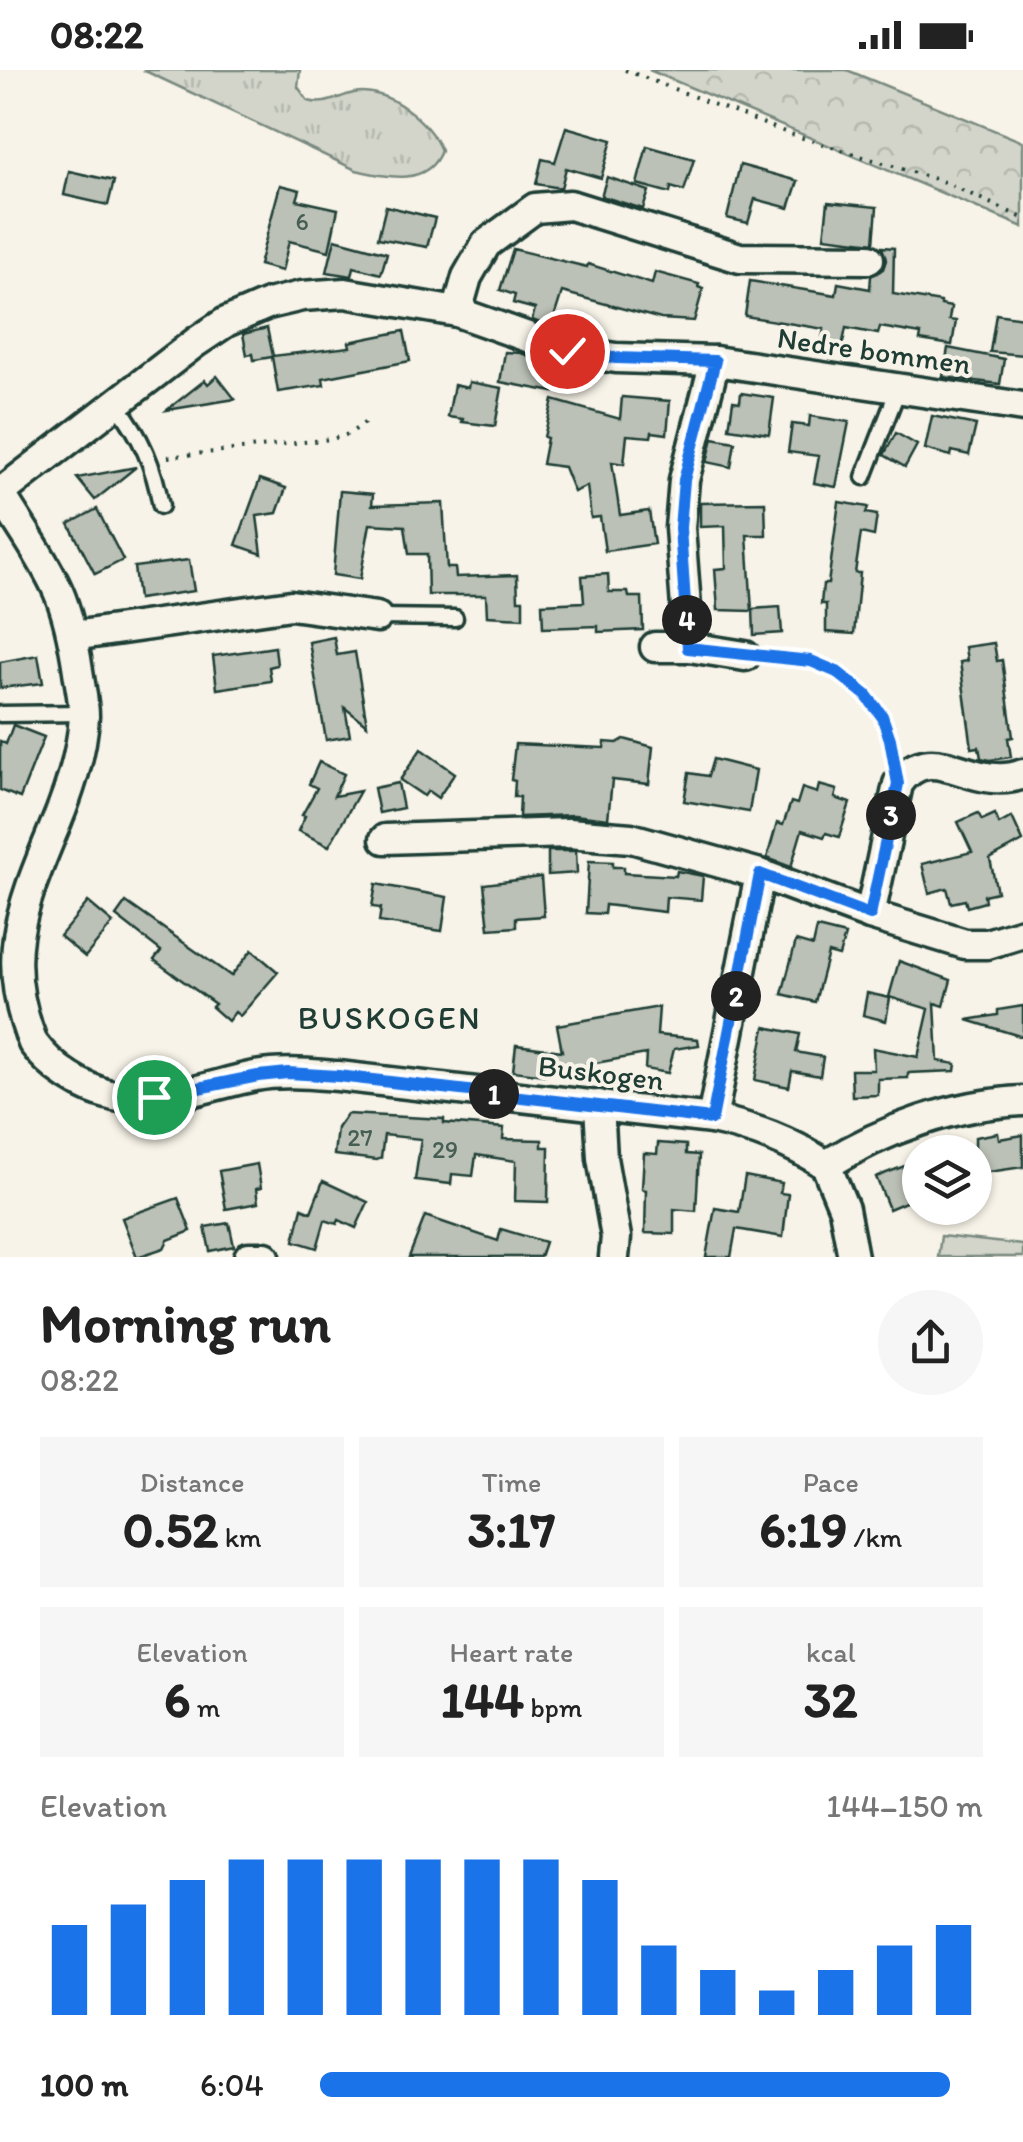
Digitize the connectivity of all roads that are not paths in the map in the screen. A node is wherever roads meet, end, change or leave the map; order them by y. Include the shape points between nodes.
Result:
1 (869, 259) dead end
2 (457, 312) junction
3 (715, 361) junction
4 (899, 386) junction
5 (116, 405) junction
6 (1023, 407) edge
7 (864, 477) dead end
8 (0, 493) edge
9 (161, 506) dead end
10 (377, 617) joint
11 (454, 618) dead end
12 (72, 636) junction
13 (654, 647) dead end
14 (688, 648) junction
15 (745, 656) road end
16 (84, 713) junction
17 (0, 714) edge
18 (1023, 774) edge
19 (385, 839) dead end
20 (760, 874) junction
21 (870, 915) junction
22 (1023, 933) edge
23 (1023, 1101) edge
24 (599, 1105) junction
25 (712, 1119) junction
26 (826, 1165) junction
27 (249, 1257) edge
28 (265, 1257) edge
29 (614, 1257) edge
30 (853, 1257) edge

1 - 2 street via 740,258 570,205 535,208 486,244
2 - 3 street, Nedre bommen via 567,351
2 - 5 street, Nedre bommen via 346,293 268,304 226,322
3 - 4 street, Nedre bommen
3 - 14 street via 684,480 680,528
4 - 6 street, Nedre bommen
4 - 7 lane
5 - 8 street, Nedre bommen
5 - 9 lane via 139,434
8 - 12 street, Buskogen via 58,591
10 - 11 lane
10 - 12 street via 291,605
12 - 16 street, Buskogen
13 - 14 street
14 - 15 street
16 - 17 lane
16 - 24 street, Buskogen via 72,781 12,916 6,946 4,976 12,1005 55,1066 93,1089 130,1098 288,1073
18 - 21 street via 980,778 942,763 907,771 898,784
19 - 20 street via 568,833 631,838
20 - 21 street
20 - 25 street
21 - 22 street via 965,944
23 - 26 street via 984,1102 882,1135
24 - 25 street, Buskogen
24 - 29 street
25 - 26 street, Buskogen via 754,1128
26 - 30 street
27 - 28 street

